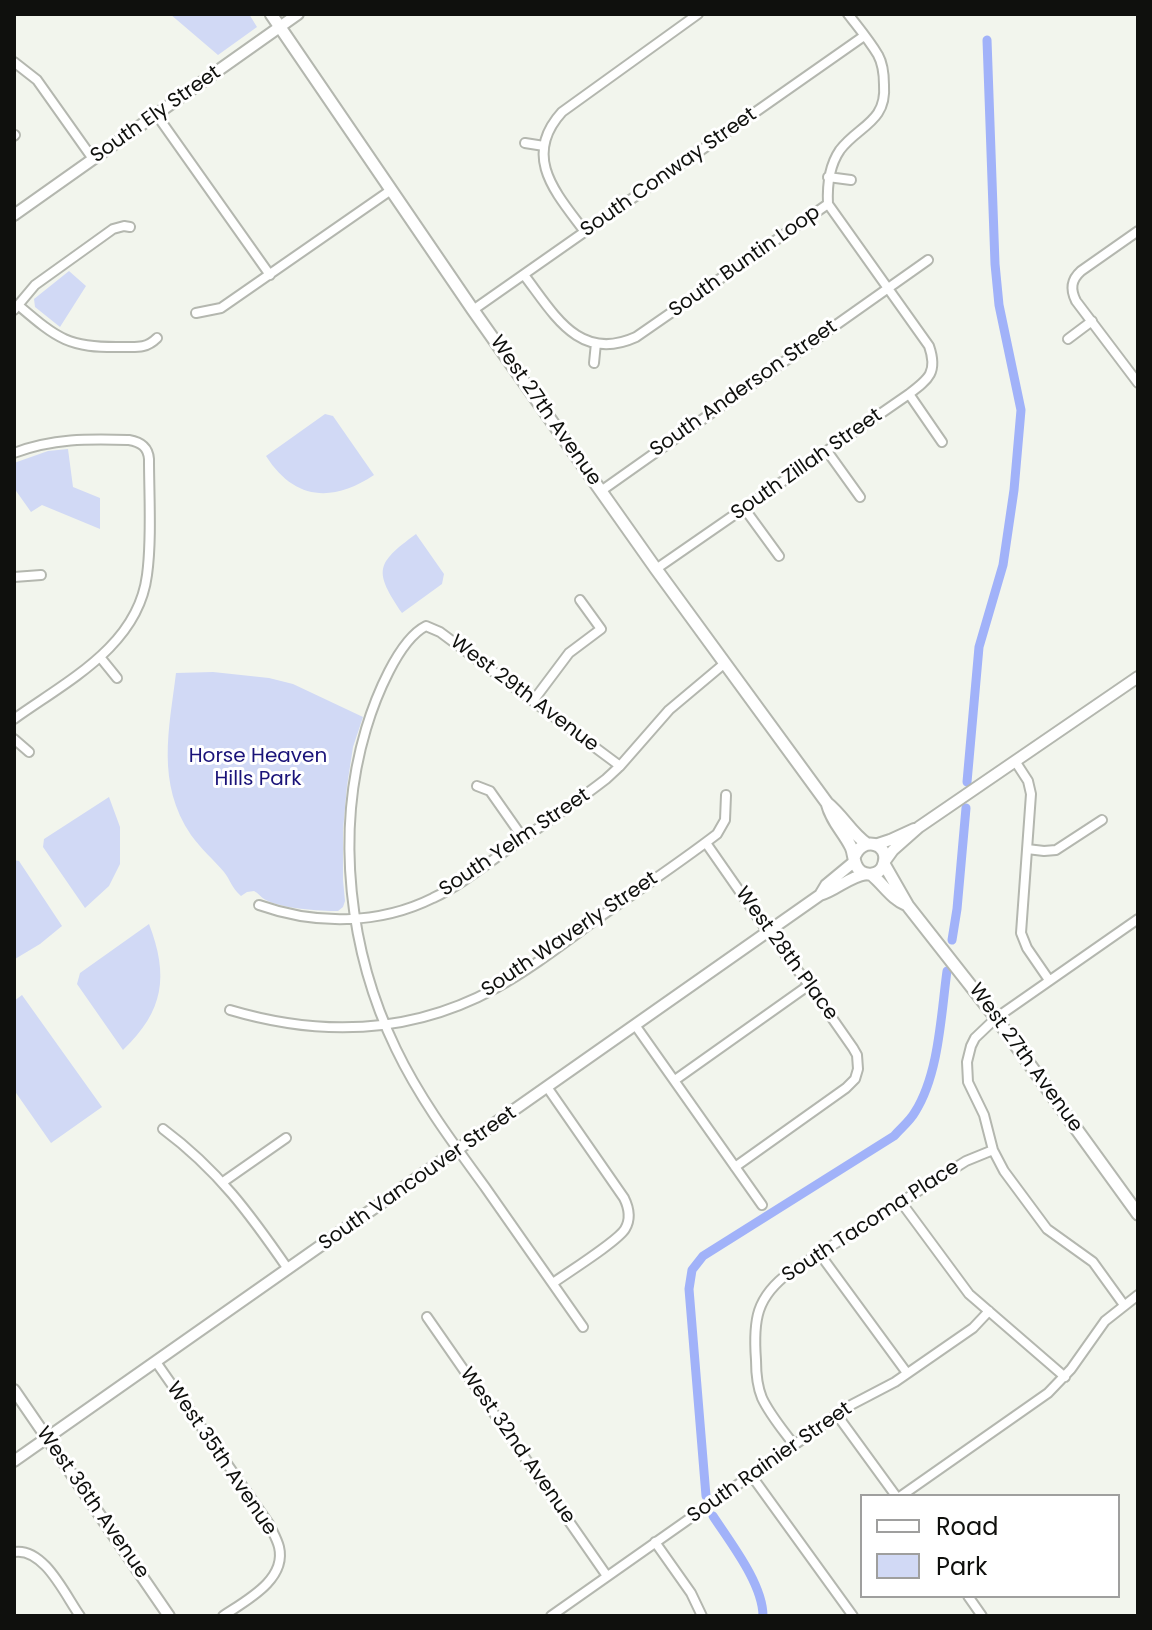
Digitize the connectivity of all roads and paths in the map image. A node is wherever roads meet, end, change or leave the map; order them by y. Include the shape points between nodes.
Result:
1 (271, 14) edge
2 (298, 14) edge
3 (698, 14) edge
4 (848, 14) edge
5 (280, 27) junction
6 (864, 36) junction
7 (16, 64) edge
8 (156, 114) junction
9 (525, 143) dead end
10 (544, 146) junction
11 (93, 159) junction
12 (828, 177) junction
13 (851, 180) dead end
14 (391, 190) junction
15 (828, 204) junction
16 (14, 215) edge
17 (130, 227) dead end
18 (1138, 231) edge
19 (585, 232) junction
20 (928, 260) dead end
21 (270, 275) junction
22 (524, 275) junction
23 (887, 288) junction
24 (16, 307) edge
25 (473, 310) junction
26 (196, 313) dead end
27 (1092, 321) junction
28 (157, 338) dead end
29 (1068, 339) dead end
30 (596, 343) junction
31 (594, 363) dead end
32 (1138, 383) edge
33 (909, 394) junction
34 (14, 441) edge
35 (942, 442) dead end
36 (827, 451) junction
37 (16, 452) edge
38 (601, 491) junction
39 (860, 497) dead end
40 (744, 508) junction
41 (779, 556) dead end
42 (656, 569) junction
43 (41, 575) dead end
44 (14, 577) edge
45 (580, 600) dead end
46 (100, 657) junction
47 (725, 663) junction
48 (117, 678) dead end
49 (1135, 682) edge
50 (533, 701) junction
51 (14, 719) edge
52 (14, 739) edge
53 (29, 752) dead end
54 (1015, 761) junction
55 (620, 766) junction
56 (477, 786) dead end
57 (726, 795) dead end
58 (827, 803) junction
59 (1102, 820) dead end
60 (919, 827) junction
61 (523, 838) junction
62 (706, 843) junction
63 (871, 845) junction
64 (1027, 849) junction
65 (854, 860) junction
66 (885, 862) junction
67 (869, 874) junction
68 (820, 895) junction
69 (259, 905) dead end
70 (908, 906) junction
71 (355, 919) junction
72 (1138, 919) edge
73 (768, 932) junction
74 (1049, 980) junction
75 (809, 985) junction
76 (230, 1010) dead end
77 (996, 1018) junction
78 (385, 1025) junction
79 (635, 1025) junction
80 (675, 1080) junction
81 (547, 1087) junction
82 (163, 1129) dead end
83 (286, 1138) dead end
84 (458, 1150) junction
85 (993, 1150) junction
86 (735, 1167) junction
87 (223, 1182) junction
88 (901, 1202) junction
89 (762, 1205) dead end
90 (1138, 1214) edge
91 (819, 1253) junction
92 (288, 1269) junction
93 (553, 1283) junction
94 (1138, 1295) edge
95 (1124, 1305) junction
96 (989, 1311) junction
97 (427, 1317) dead end
98 (583, 1327) dead end
99 (156, 1362) junction
100 (907, 1373) junction
101 (1065, 1377) junction
102 (14, 1390) edge
103 (837, 1415) junction
104 (47, 1438) junction
105 (794, 1445) junction
106 (14, 1461) edge
107 (751, 1475) junction
108 (897, 1494) edge
109 (902, 1494) edge
110 (655, 1542) junction
111 (14, 1552) edge
112 (607, 1576) junction
113 (969, 1598) edge
114 (80, 1616) edge
115 (169, 1616) edge
116 (223, 1616) edge
117 (551, 1616) edge
118 (702, 1616) edge
119 (853, 1616) edge
120 (982, 1616) edge

1 - 5 main road, West 27th Avenue
2 - 5 street, South Ely Street
3 - 10 street via 562,112
4 - 6 street, South Buntin Loop
5 - 8 street, South Ely Street
5 - 14 main road, West 27th Avenue
6 - 12 street, South Buntin Loop via 883,68 883,103 870,124 840,150
6 - 19 street, South Conway Street
7 - 11 street via 37,80
8 - 11 street, South Ely Street
8 - 21 street
9 - 10 street
10 - 19 street via 550,183
11 - 16 street, South Ely Street
12 - 13 street
12 - 15 street, South Buntin Loop
14 - 21 street
14 - 25 main road, West 27th Avenue
15 - 23 street
15 - 30 street, South Buntin Loop via 636,337 624,343
17 - 24 street via 113,229 45,277
18 - 27 street via 1075,277 1076,301
19 - 22 street, South Conway Street
20 - 23 street, South Anderson Street
21 - 26 street via 221,308
22 - 25 street, South Conway Street
22 - 30 street via 571,333
23 - 33 street, South Zillah Street via 933,356 931,373
23 - 38 street, South Anderson Street
24 - 28 street via 54,334 87,347 144,347
25 - 38 main road, West 27th Avenue
27 - 29 street
27 - 32 street
30 - 31 street
33 - 35 street
33 - 36 street, South Zillah Street
34 - 37 street
36 - 39 street
36 - 40 street, South Zillah Street
37 - 46 street via 78,439 129,440 145,447 148,574 130,623
38 - 42 main road, West 27th Avenue
40 - 41 street
40 - 42 street, South Zillah Street
42 - 47 main road, West 27th Avenue
43 - 44 street
45 - 50 street via 601,629 569,653
46 - 48 street
46 - 51 street
47 - 55 street, South Yelm Street via 669,710
47 - 58 main road, West 27th Avenue
49 - 54 street
50 - 55 street, West 29th Avenue
50 - 71 street, West 29th Avenue via 440,632 426,626 411,637 391,667 361,747 350,841
52 - 53 street
54 - 60 street
54 - 64 street via 1031,794
55 - 61 street, South Yelm Street
56 - 61 street via 490,791
57 - 62 street, South Waverly Street via 725,820
58 - 63 main road, West 27th Avenue
58 - 65 main road, West 27th Avenue
59 - 64 street via 1056,850
60 - 63 street
60 - 66 street
61 - 71 street, South Yelm Street via 433,898
62 - 73 street, West 28th Place
62 - 78 street, South Waverly Street via 503,984 438,1012
63 - 65 main road via 859,848
63 - 66 main road, West 27th Avenue via 883,851
64 - 74 street via 1021,933
65 - 67 main road, West 27th Avenue
65 - 68 street, South Vancouver Street
66 - 67 main road
66 - 70 main road, West 27th Avenue
67 - 68 street, South Vancouver Street
67 - 70 main road, West 27th Avenue
68 - 73 street, South Vancouver Street
69 - 71 street, South Yelm Street via 301,917
70 - 77 main road, West 27th Avenue
71 - 78 street
72 - 74 street
73 - 75 street, West 28th Place
73 - 79 street, South Vancouver Street
74 - 77 street
75 - 80 street
75 - 86 street, West 28th Place via 857,1055 855,1079
76 - 78 street, South Waverly Street via 319,1028
77 - 85 street via 975,1038 966,1071
77 - 90 main road, West 27th Avenue
78 - 84 street via 408,1073
79 - 80 street
79 - 81 street, South Vancouver Street
80 - 86 street
81 - 84 street, South Vancouver Street
81 - 93 street via 629,1213 618,1238
82 - 87 street
83 - 87 street
84 - 92 street, South Vancouver Street
84 - 93 street
85 - 88 street, South Tacoma Place
85 - 95 street via 1047,1229 1093,1262
86 - 89 street
87 - 92 street
88 - 91 street, South Tacoma Place
88 - 96 street via 963,1287
91 - 100 street
91 - 105 street, South Tacoma Place via 771,1289 755,1321 759,1388
92 - 99 street, South Vancouver Street
93 - 98 street
94 - 95 street
95 - 101 street via 1096,1331
96 - 100 street, South Rainier Street
96 - 101 street
97 - 112 street, West 32nd Avenue
99 - 104 street, South Vancouver Street
99 - 116 street, West 35th Avenue via 269,1524 279,1547 272,1578
100 - 103 street, South Rainier Street
101 - 109 street via 1039,1401
102 - 104 street, West 36th Avenue
103 - 105 street, South Rainier Street
103 - 108 street
104 - 106 street, South Vancouver Street
104 - 115 street, West 36th Avenue
105 - 107 street, South Rainier Street
107 - 110 street, South Rainier Street
107 - 119 street
110 - 112 street, South Rainier Street
110 - 118 street
111 - 114 street via 41,1560
112 - 117 street, South Rainier Street
113 - 120 street

